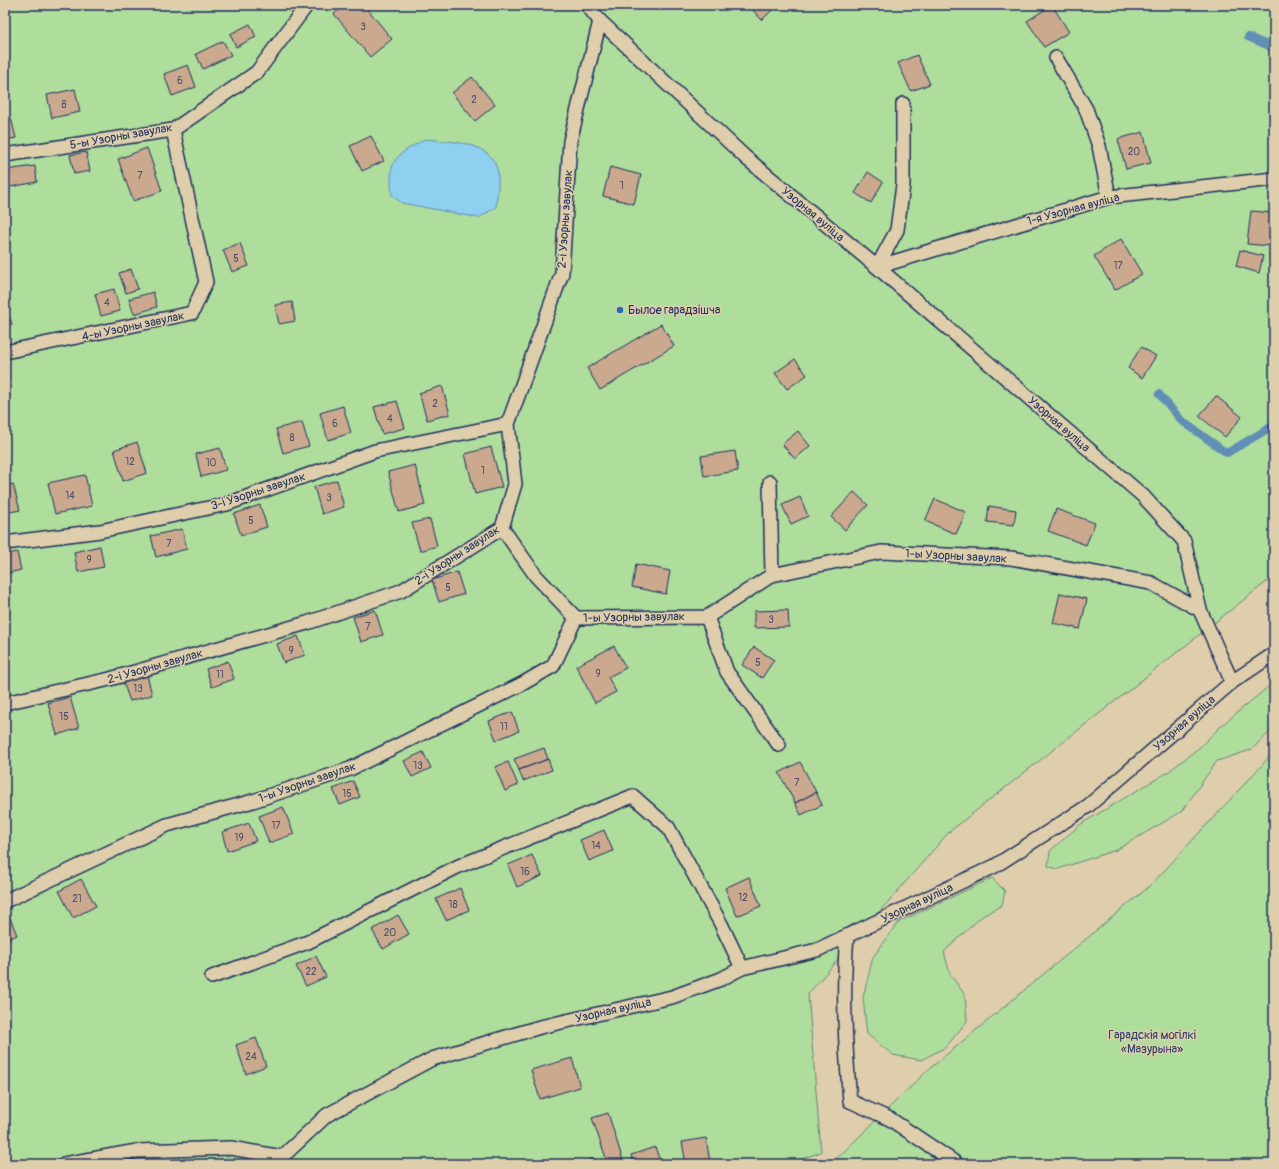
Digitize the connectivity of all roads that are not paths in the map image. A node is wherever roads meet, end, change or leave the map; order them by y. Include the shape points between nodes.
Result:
1 (307, 5) edge
2 (587, 5) edge
3 (600, 21) junction
4 (1056, 58) dead end
5 (904, 104) dead end
6 (172, 130) junction
7 (5, 154) edge
8 (1274, 179) edge
9 (1109, 197) junction
10 (877, 267) junction
11 (5, 352) edge
12 (508, 424) junction
13 (770, 482) dead end
14 (502, 528) junction
15 (5, 543) edge
16 (772, 575) junction
17 (1200, 610) junction
18 (707, 617) junction
19 (576, 618) junction
20 (1274, 654) edge
21 (1232, 682) junction
22 (5, 703) edge
23 (779, 745) dead end
24 (5, 901) edge
25 (847, 936) junction
26 (742, 968) junction
27 (212, 977) dead end
28 (280, 1160) edge
29 (64, 1164) edge
30 (957, 1164) edge

1 - 6 lane, 5-ы Узорны завулак via 257,72
2 - 3 lane, Узорная вуліца
3 - 10 lane, Узорная вуліца via 745,157
3 - 12 lane, 2-і Узорны завулак via 570,142 562,273
4 - 9 lane via 1086,109 1099,146
5 - 10 lane via 903,185 897,230
6 - 7 lane, 5-ы Узорны завулак
6 - 11 lane, 4-ы Узорны завулак via 206,282 192,313
8 - 9 lane, 1-я Узорная вуліца
9 - 10 lane, 1-я Узорная вуліца
10 - 17 lane, Узорная вуліца via 1143,496 1184,541
12 - 14 lane, 2-і Узорны завулак via 515,484
12 - 15 lane, 3-і Узорны завулак via 375,451 227,504 100,531
13 - 16 lane
14 - 19 lane via 536,576
14 - 22 lane, 2-і Узорны завулак via 401,591 307,623 117,677
16 - 17 lane, 1-ы Узорны завулак via 881,552 1011,558 1151,583
16 - 18 lane, 1-ы Узорны завулак
17 - 21 lane, Узорная вуліца
18 - 19 lane, 1-ы Узорны завулак
18 - 23 lane via 727,672
19 - 24 lane, 1-ы Узорны завулак via 553,666 501,695 350,769 253,801 167,825
20 - 21 lane
21 - 25 lane, Узорная вуліца via 1088,806 995,866
25 - 26 lane, Узорная вуліца via 817,950
25 - 30 lane via 844,1035 850,1101 890,1119
26 - 27 lane via 668,827 633,796 459,866 308,942
26 - 28 lane, Узорная вуліца via 721,979 672,997 540,1027 432,1059 327,1115
28 - 29 lane via 231,1148 137,1151

